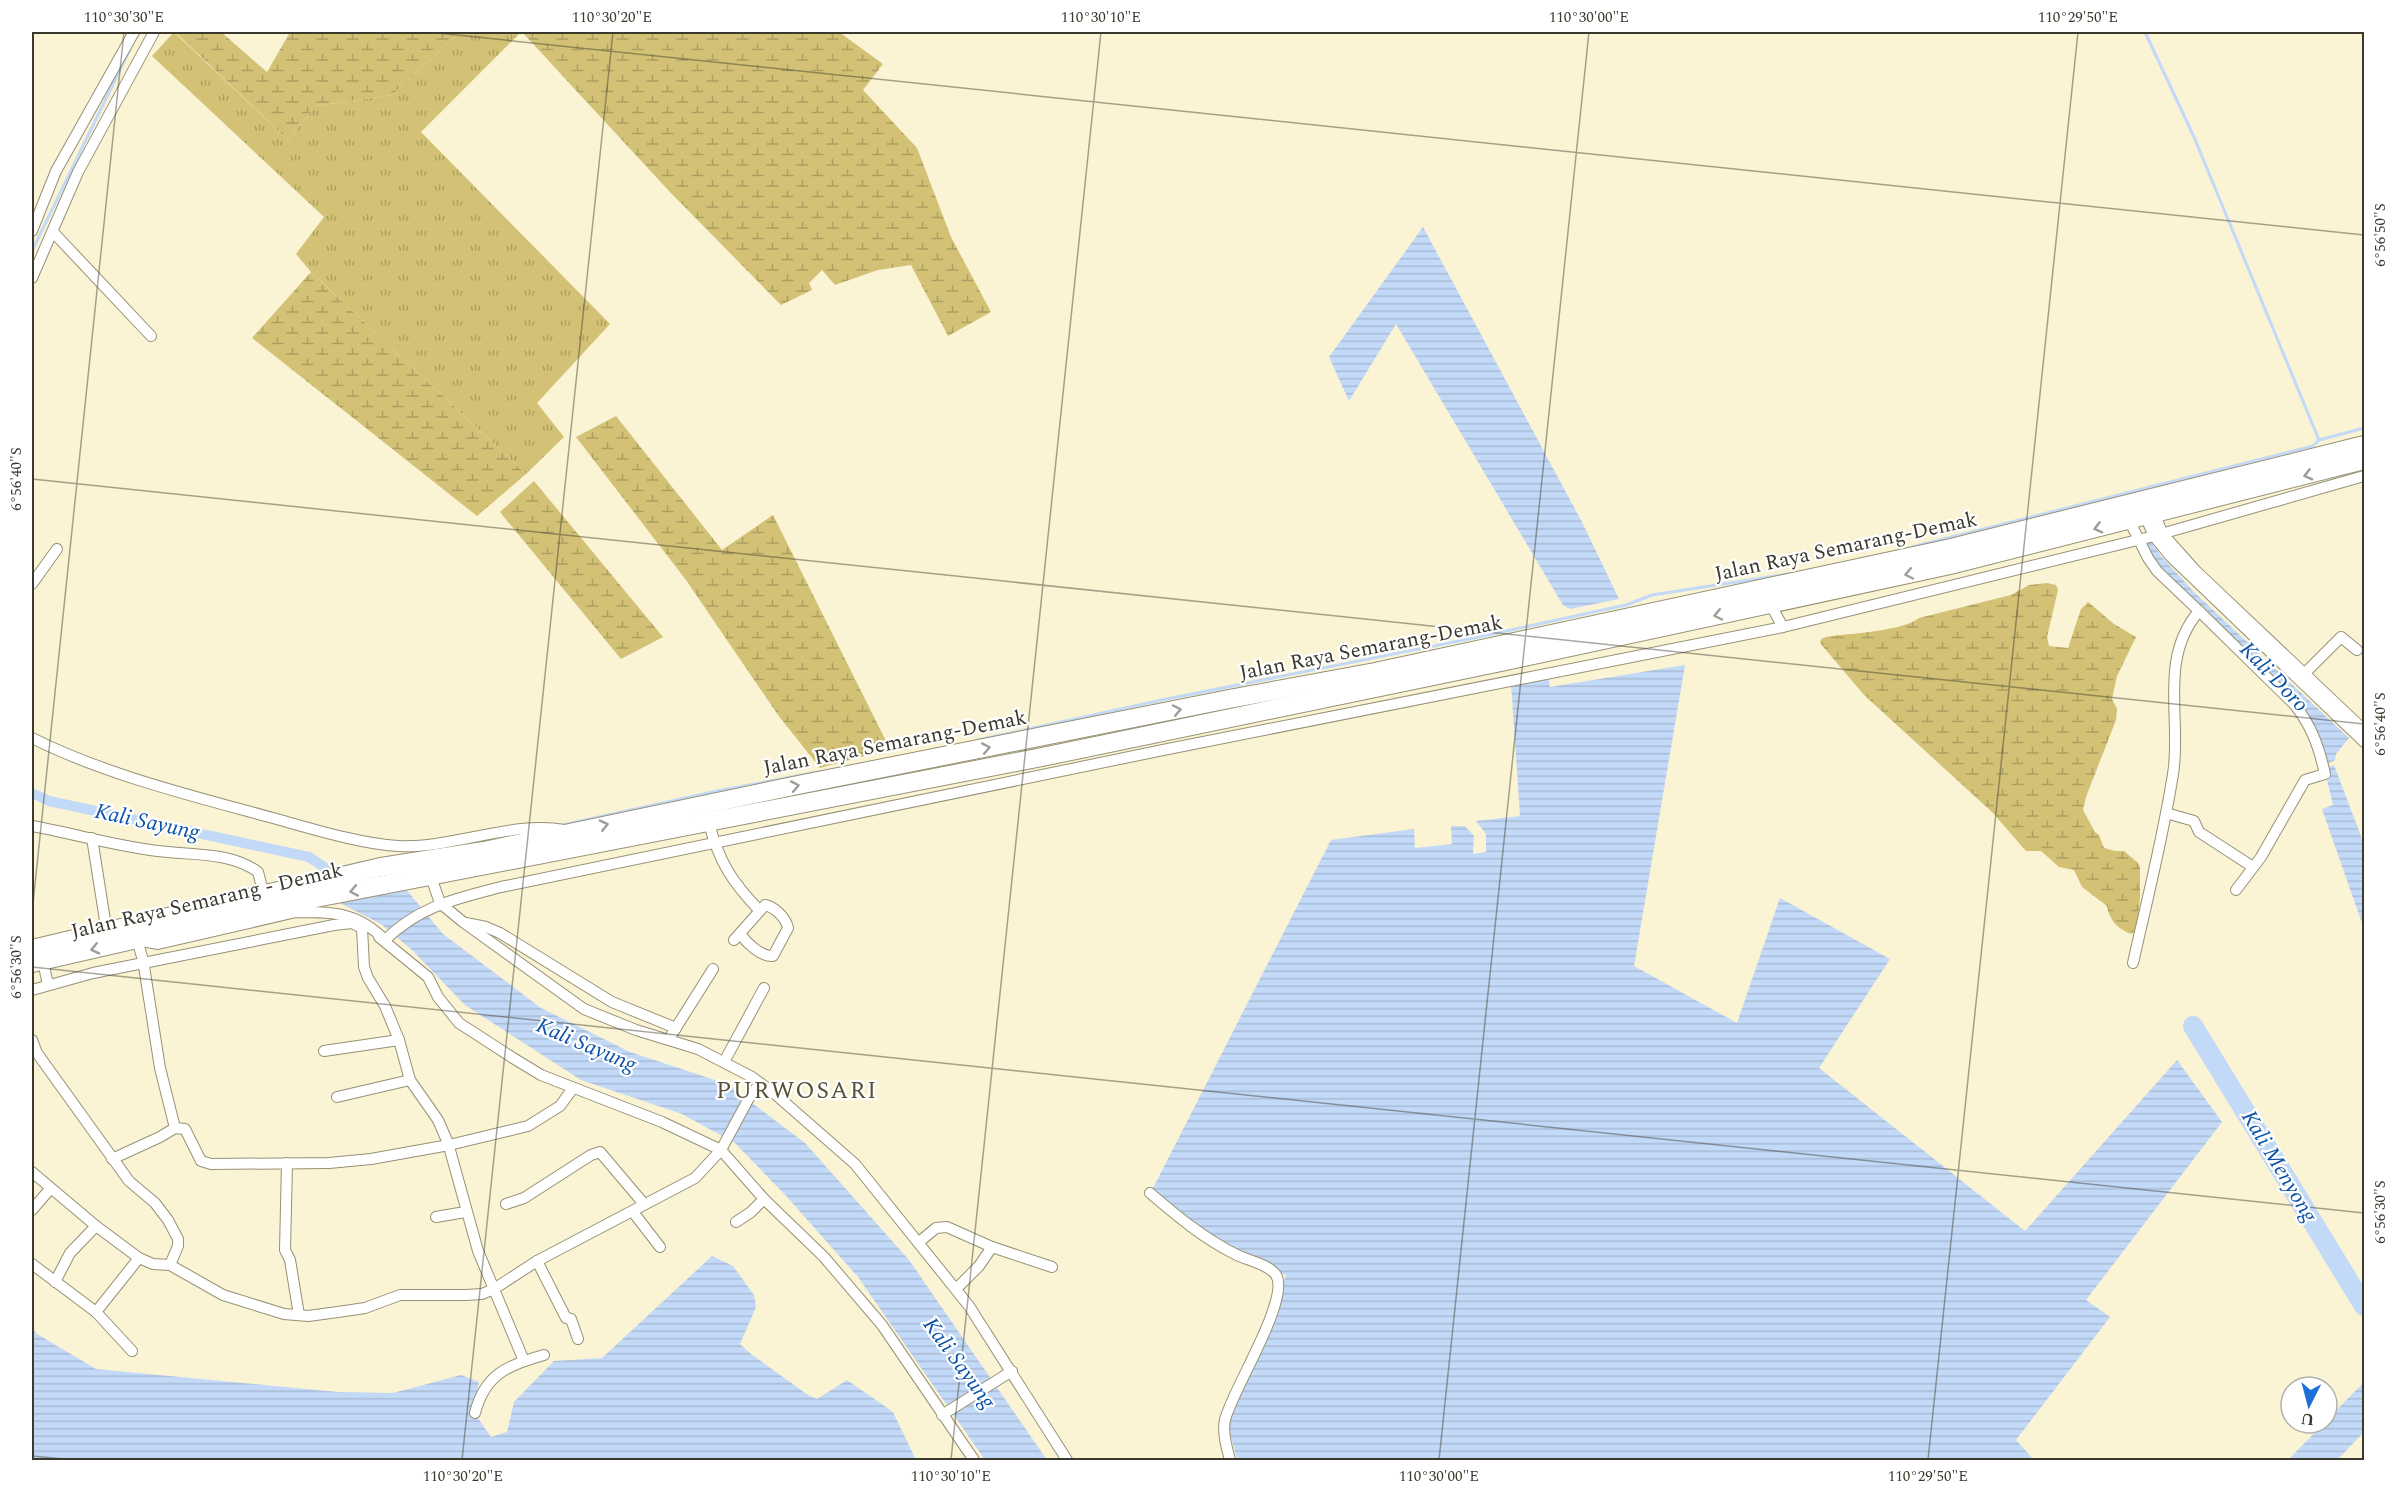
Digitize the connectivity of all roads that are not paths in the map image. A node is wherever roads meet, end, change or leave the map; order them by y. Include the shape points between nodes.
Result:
1 (134, 32) edge
2 (154, 32) edge
3 (125, 68) junction
4 (32, 231) edge
5 (53, 232) junction
6 (32, 278) edge
7 (151, 336) dead end
8 (2364, 445) edge
9 (2364, 460) edge
10 (2364, 476) edge
11 (2145, 512) junction
12 (2158, 535) junction
13 (2138, 540) junction
14 (57, 549) dead end
15 (32, 584) edge
16 (1770, 604) junction
17 (2199, 611) junction
18 (2229, 617) junction
19 (1783, 627) junction
20 (2218, 630) junction
21 (2357, 650) dead end
22 (2302, 681) junction
23 (2290, 696) junction
24 (2358, 728) edge
25 (32, 738) edge
26 (1036, 738) junction
27 (2364, 742) edge
28 (1042, 757) junction
29 (2166, 813) junction
30 (32, 826) edge
31 (573, 832) junction
32 (712, 833) junction
33 (92, 838) junction
34 (381, 867) joint
35 (2253, 867) junction
36 (431, 877) junction
37 (392, 883) joint
38 (2236, 890) dead end
39 (264, 895) junction
40 (440, 903) junction
41 (759, 911) junction
42 (240, 921) junction
43 (463, 922) junction
44 (361, 924) junction
45 (107, 933) junction
46 (227, 938) junction
47 (388, 938) junction
48 (138, 942) junction
49 (37, 960) edge
50 (143, 962) junction
51 (2133, 963) dead end
52 (713, 969) dead end
53 (47, 983) junction
54 (764, 988) dead end
55 (32, 990) edge
56 (676, 1028) junction
57 (669, 1039) junction
58 (32, 1040) edge
59 (399, 1040) junction
60 (324, 1051) dead end
61 (724, 1062) junction
62 (410, 1080) junction
63 (760, 1083) junction
64 (573, 1088) junction
65 (337, 1097) dead end
66 (175, 1128) junction
67 (449, 1145) junction
68 (722, 1146) junction
69 (112, 1159) junction
70 (287, 1163) junction
71 (32, 1172) edge
72 (50, 1189) junction
73 (1150, 1192) dead end
74 (764, 1199) junction
75 (506, 1204) dead end
76 (644, 1204) junction
77 (32, 1210) edge
78 (465, 1212) junction
79 (633, 1212) junction
80 (436, 1216) dead end
81 (736, 1222) dead end
82 (96, 1226) junction
83 (919, 1242) junction
84 (660, 1247) dead end
85 (992, 1247) junction
86 (139, 1258) junction
87 (537, 1261) junction
88 (32, 1264) edge
89 (170, 1265) junction
90 (1052, 1267) dead end
91 (55, 1282) junction
92 (494, 1289) junction
93 (956, 1290) junction
94 (96, 1312) junction
95 (299, 1315) junction
96 (578, 1339) dead end
97 (132, 1351) dead end
98 (544, 1355) dead end
99 (524, 1361) junction
100 (1011, 1372) junction
101 (475, 1413) dead end
102 (944, 1413) junction
103 (974, 1461) edge
104 (1067, 1461) edge
105 (1230, 1461) edge

1 - 3 street
2 - 3 street
3 - 4 street via 56,171
3 - 5 street
5 - 6 street
5 - 7 street
8 - 11 highway, Jalan Raya Semarang-Demak
9 -> 11 highway, Jalan Raya Semarang-Demak
10 - 12 street
11 - 12 street
11 - 13 street
11 -> 16 highway, Jalan Raya Semarang-Demak via 1950,565
26 -> 11 highway, Jalan Raya Semarang-Demak via 1501,646 1951,548
12 - 13 street
12 - 18 street via 2171,557
12 - 22 street
13 - 17 street via 2157,571
13 - 19 street
14 - 15 street
16 - 19 street
16 -> 28 highway, Jalan Raya Semarang-Demak
17 - 20 street
17 - 29 street via 2179,648 2172,694 2174,771
18 - 20 street
18 - 22 street
19 - 32 street
20 - 23 street
21 - 22 street via 2341,637
22 - 23 street
22 - 24 street
23 - 35 street via 2318,741 2325,774 2305,780
24 - 27 street
25 - 31 street via 172,790 377,843 449,843 550,827
26 - 28 highway
31 -> 26 highway, Jalan Raya Semarang-Demak
28 - 32 highway, Jalan Raya Semarang-Demak
29 - 35 street via 2194,821 2199,832
29 - 51 street
30 - 33 street
31 - 34 highway, Jalan Raya Semarang-Demak
32 - 36 highway, Jalan Raya Semarang-Demak
32 - 40 street
32 - 41 street via 733,882
33 - 39 street via 168,852 211,855 243,864 258,872
33 - 45 street
34 - 39 highway, Jalan Raya Semarang - Demak
35 - 38 street
36 - 37 highway, Jalan Raya Semarang-Demak
36 - 40 street
37 -> 42 highway, Jalan Raya Semarang - Demak via 316,898
39 - 45 highway, Jalan Raya Semarang - Demak
40 - 43 street
40 - 47 street
41 - 41 street via 737,937 773,956 787,933 787,924 770,906
42 - 44 street via 296,912 338,913
42 - 46 street
42 - 48 highway, Jalan Raya Semarang - Demak
43 - 56 street via 500,933 612,1002
43 - 57 street via 584,1009
44 - 46 street
44 - 47 street
44 - 59 street via 366,972
45 - 49 highway, Jalan Raya Semarang - Demak
46 - 48 street
46 - 50 street
47 - 64 street via 428,977 438,998 459,1023 542,1075
48 -> 49 highway, Jalan Raya Semarang - Demak
48 - 50 street
49 - 53 street
50 - 53 street
50 - 66 street via 160,1068
52 - 56 street
53 - 55 street
54 - 61 street
56 - 57 street
57 - 61 street
58 - 69 street via 37,1053
59 - 60 street
59 - 62 street
61 - 63 street
62 - 65 street
62 - 67 street via 438,1120
63 - 68 street
63 - 83 street via 855,1164
64 - 67 street via 560,1106 528,1126
64 - 68 street
66 - 69 street
66 - 70 street via 185,1129 201,1161
67 - 70 street via 371,1159
67 - 78 street
68 - 74 street
68 - 76 street via 695,1178
69 - 89 street via 154,1203 178,1239
70 - 95 street via 285,1250
71 - 72 street
72 - 77 street
72 - 82 street
73 - 105 street via 1202,1235 1276,1275 1278,1291 1262,1340 1224,1420
74 - 81 street
74 - 102 street via 824,1257 882,1326
75 - 76 street via 524,1198 600,1152
76 - 79 street
78 - 80 street
78 - 92 street
79 - 84 street
79 - 87 street
82 - 86 street
82 - 91 street via 70,1253
83 - 85 street via 941,1226
83 - 93 street
85 - 90 street
85 - 93 street
86 - 89 street
86 - 94 street
87 - 92 street
87 - 96 street via 566,1318 571,1319
88 - 91 street
89 - 95 street via 223,1295
91 - 94 street
92 - 95 street via 482,1294 400,1295 365,1308
92 - 99 street
93 - 100 street
94 - 97 street
98 - 99 street
99 - 101 street via 492,1379 482,1392
100 - 102 street
100 - 104 street
102 - 103 street

